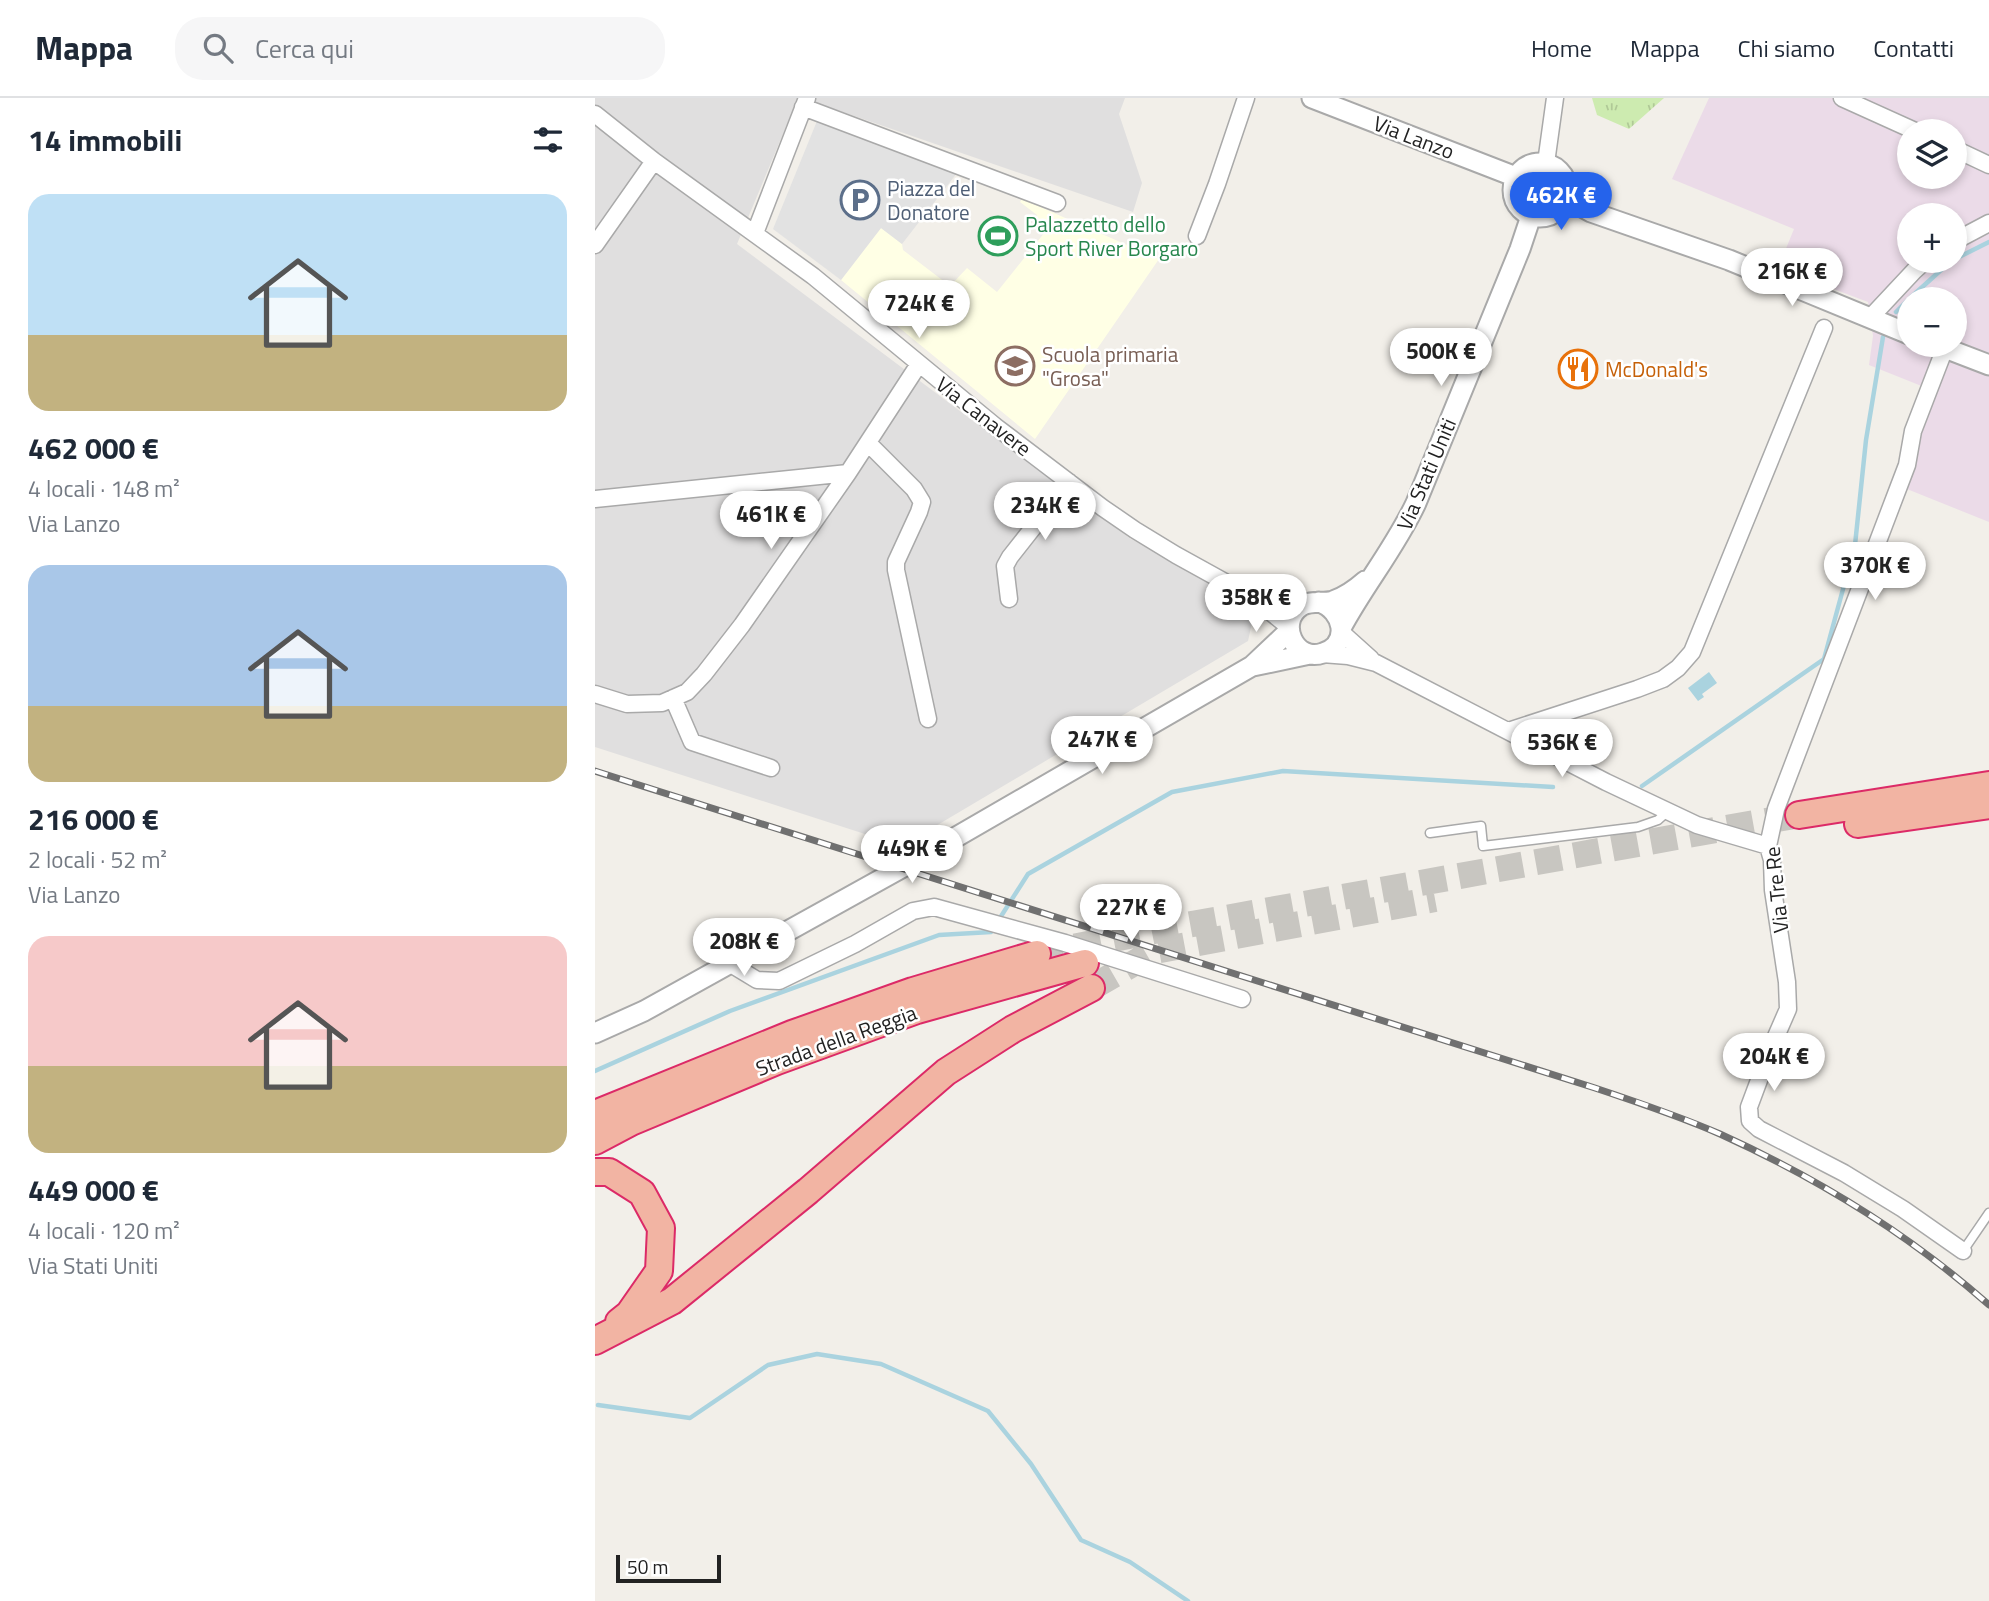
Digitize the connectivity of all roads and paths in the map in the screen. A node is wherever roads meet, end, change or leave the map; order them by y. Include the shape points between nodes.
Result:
1 (1246, 98) edge
2 (1312, 98) edge
3 (1555, 98) edge
4 (1842, 98) edge
5 (805, 102) edge
6 (595, 114) edge
7 (1897, 123) edge
8 (1967, 155) edge
9 (654, 161) junction
10 (1546, 163) junction
11 (1989, 165) edge
12 (1516, 177) junction
13 (1566, 198) junction
14 (1057, 202) dead end
15 (1531, 216) junction
16 (1989, 223) edge
17 (755, 233) junction
18 (1967, 235) edge
19 (1197, 236) dead end
20 (595, 245) edge
21 (1912, 273) edge
22 (1870, 318) junction
23 (1824, 328) dead end
24 (1897, 329) edge
25 (1967, 356) edge
26 (1937, 357) edge
27 (919, 365) junction
28 (1989, 365) edge
29 (868, 443) junction
30 (848, 473) junction
31 (1069, 482) junction
32 (595, 499) edge
33 (1377, 572) junction
34 (1252, 597) junction
35 (1009, 599) dead end
36 (1310, 604) junction
37 (1289, 629) junction
38 (1341, 630) junction
39 (1316, 654) junction
40 (1376, 663) junction
41 (1252, 666) junction
42 (595, 694) edge
43 (673, 698) junction
44 (928, 719) dead end
45 (1508, 731) junction
46 (771, 768) dead end
47 (1989, 785) edge
48 (1989, 805) edge
49 (1668, 811) junction
50 (1430, 833) dead end
51 (1768, 846) junction
52 (1037, 954) tunnel mouth
53 (729, 963) junction
54 (1242, 999) dead end
55 (595, 1033) edge
56 (687, 1076) junction
57 (595, 1114) edge
58 (595, 1127) edge
59 (595, 1141) edge
60 (595, 1172) edge
61 (1989, 1213) edge
62 (1963, 1251) joint

1 - 19 street
2 - 12 street, Via Lanzo
3 - 10 street
4 - 7 street
5 - 14 street
5 - 17 street
6 - 9 street, Via Canavere
8 - 11 street
9 - 17 street, Via Canavere
9 - 20 street
10 - 12 street via 1532,164
10 - 13 street via 1564,176
12 - 15 street via 1514,200
13 - 15 street via 1552,214
13 - 22 street via 1591,212 1729,260
15 - 33 street, Via Stati Uniti via 1416,503
16 - 18 street
17 - 27 street, Via Canavere
21 - 22 street
22 - 24 street
23 - 45 street via 1692,652 1663,679
25 - 28 street
26 - 51 street, Via Tre Re via 1907,465 1776,809
27 - 29 street
27 - 31 street, Via Canavere
29 - 30 street
29 - 44 street via 915,489 922,502 896,570
30 - 32 street
30 - 43 street via 704,674 687,692
31 - 34 street, Via Canavere via 1135,530
31 - 35 street via 1010,556 1005,566
33 - 36 street, Via Stati Uniti via 1333,601
33 - 38 street, Via Stati Uniti
34 - 36 street, Via Canavere
34 - 37 street, Via Canavere
36 - 37 street via 1292,617
36 - 38 street via 1332,608
37 - 39 street via 1295,646
37 - 41 street
38 - 39 street via 1336,644
38 - 40 street
39 - 40 street
39 - 41 street
40 - 45 street
41 - 53 street
42 - 43 street via 627,704 662,703
43 - 46 street via 692,742
45 - 49 street
47 - 48 highway via 1800,824
49 - 50 lane via 1638,827 1483,846 1481,826
49 - 51 street via 1697,825
51 - 62 street, Via Tre Re via 1788,1009 1749,1107 1750,1121 1903,1209
52 - 56 highway via 913,991
53 - 54 street via 757,980 779,981 913,911 934,907
53 - 55 street
56 - 57 highway
56 - 58 highway
59 - 60 highway, Strada della Reggia via 777,1061 917,1010 1088,975 946,1072 671,1301 595,1342 629,1314 659,1271 661,1228 642,1192 609,1172
61 - 62 lane

